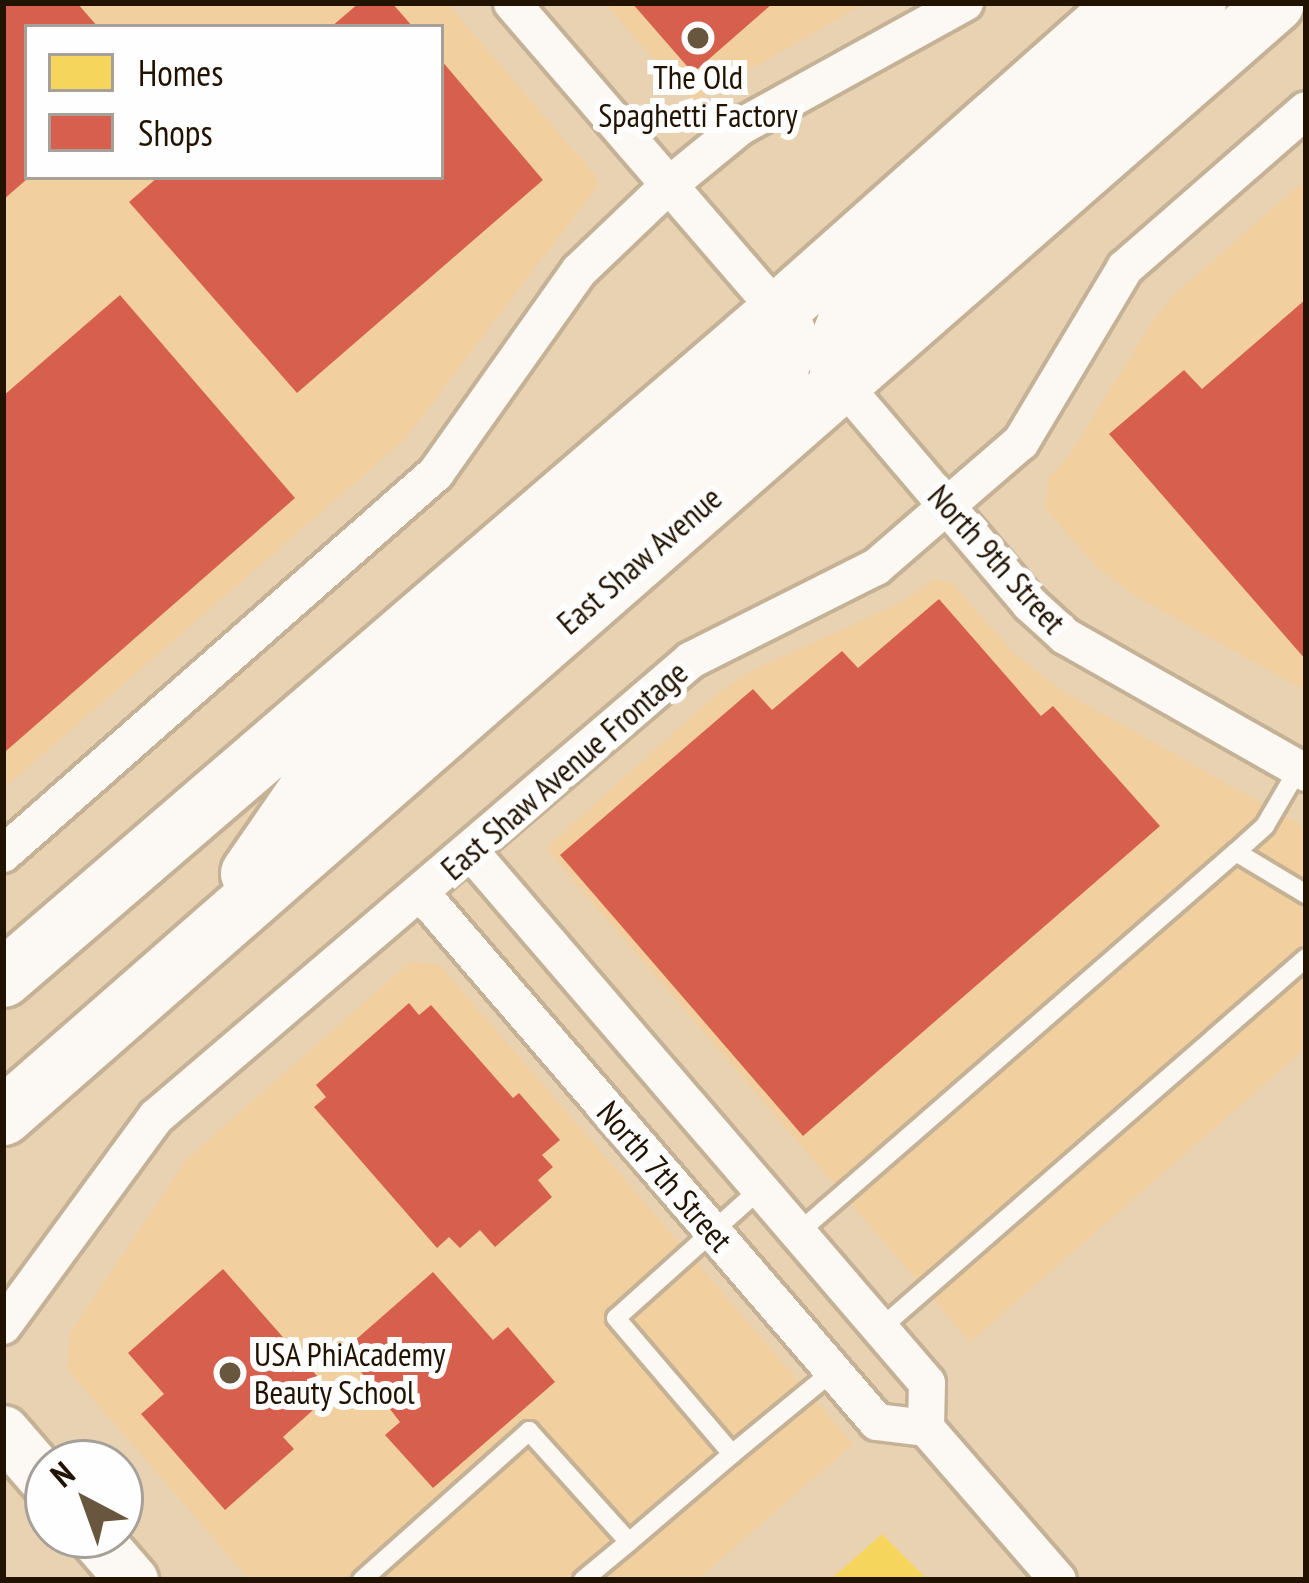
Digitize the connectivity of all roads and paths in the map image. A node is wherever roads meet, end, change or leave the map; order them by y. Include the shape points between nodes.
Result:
1 (512, 3) edge
2 (965, 3) edge
3 (1125, 3) edge
4 (1197, 3) edge
5 (1275, 3) edge
6 (1306, 110) edge
7 (668, 186) junction
8 (778, 311) junction
9 (842, 383) junction
10 (947, 506) junction
11 (1303, 766) edge
12 (470, 851) junction
13 (1236, 852) junction
14 (3, 854) edge
15 (421, 893) junction
16 (1306, 894) edge
17 (198, 945) junction
18 (1306, 958) edge
19 (3, 978) edge
20 (3, 1117) edge
21 (760, 1190) junction
22 (714, 1232) junction
23 (799, 1232) junction
24 (3, 1326) edge
25 (882, 1327) junction
26 (833, 1371) junction
27 (926, 1428) junction
28 (3, 1431) edge
29 (732, 1454) junction
30 (24, 1455) edge
31 (629, 1542) junction
32 (362, 1580) edge
33 (583, 1580) edge
34 (1058, 1580) edge

1 - 7 street
2 - 7 street via 740,127
3 - 8 main road
4 - 9 main road via 853,304 834,351
5 - 9 main road, East Shaw Avenue
6 - 10 street, East Shaw Avenue Frontage via 1125,268 1021,442
7 - 8 street
7 - 14 street via 579,271 436,473
8 - 17 main road via 785,352 760,392 316,776
8 - 19 main road
9 - 10 street, North 9th Street
9 - 17 main road, East Shaw Avenue
10 - 11 street, North 9th Street via 1065,636
10 - 12 street, East Shaw Avenue Frontage via 875,567 691,660
11 - 13 lane via 1265,826
12 - 15 street, East Shaw Avenue Frontage
12 - 21 street, North 7th Street
13 - 16 lane
13 - 23 lane
15 - 22 street, North 7th Street
15 - 24 street, East Shaw Avenue Frontage via 156,1117
17 - 20 main road, East Shaw Avenue
18 - 25 lane
21 - 22 lane
21 - 23 street, North 7th Street
22 - 26 street, North 7th Street
22 - 29 lane via 616,1318
23 - 25 street, North 7th Street
25 - 27 street, North 7th Street via 927,1383
26 - 27 street, North 7th Street via 878,1422
26 - 29 lane
27 - 34 street
28 - 30 street
29 - 31 lane
31 - 32 lane via 529,1431
31 - 33 lane

